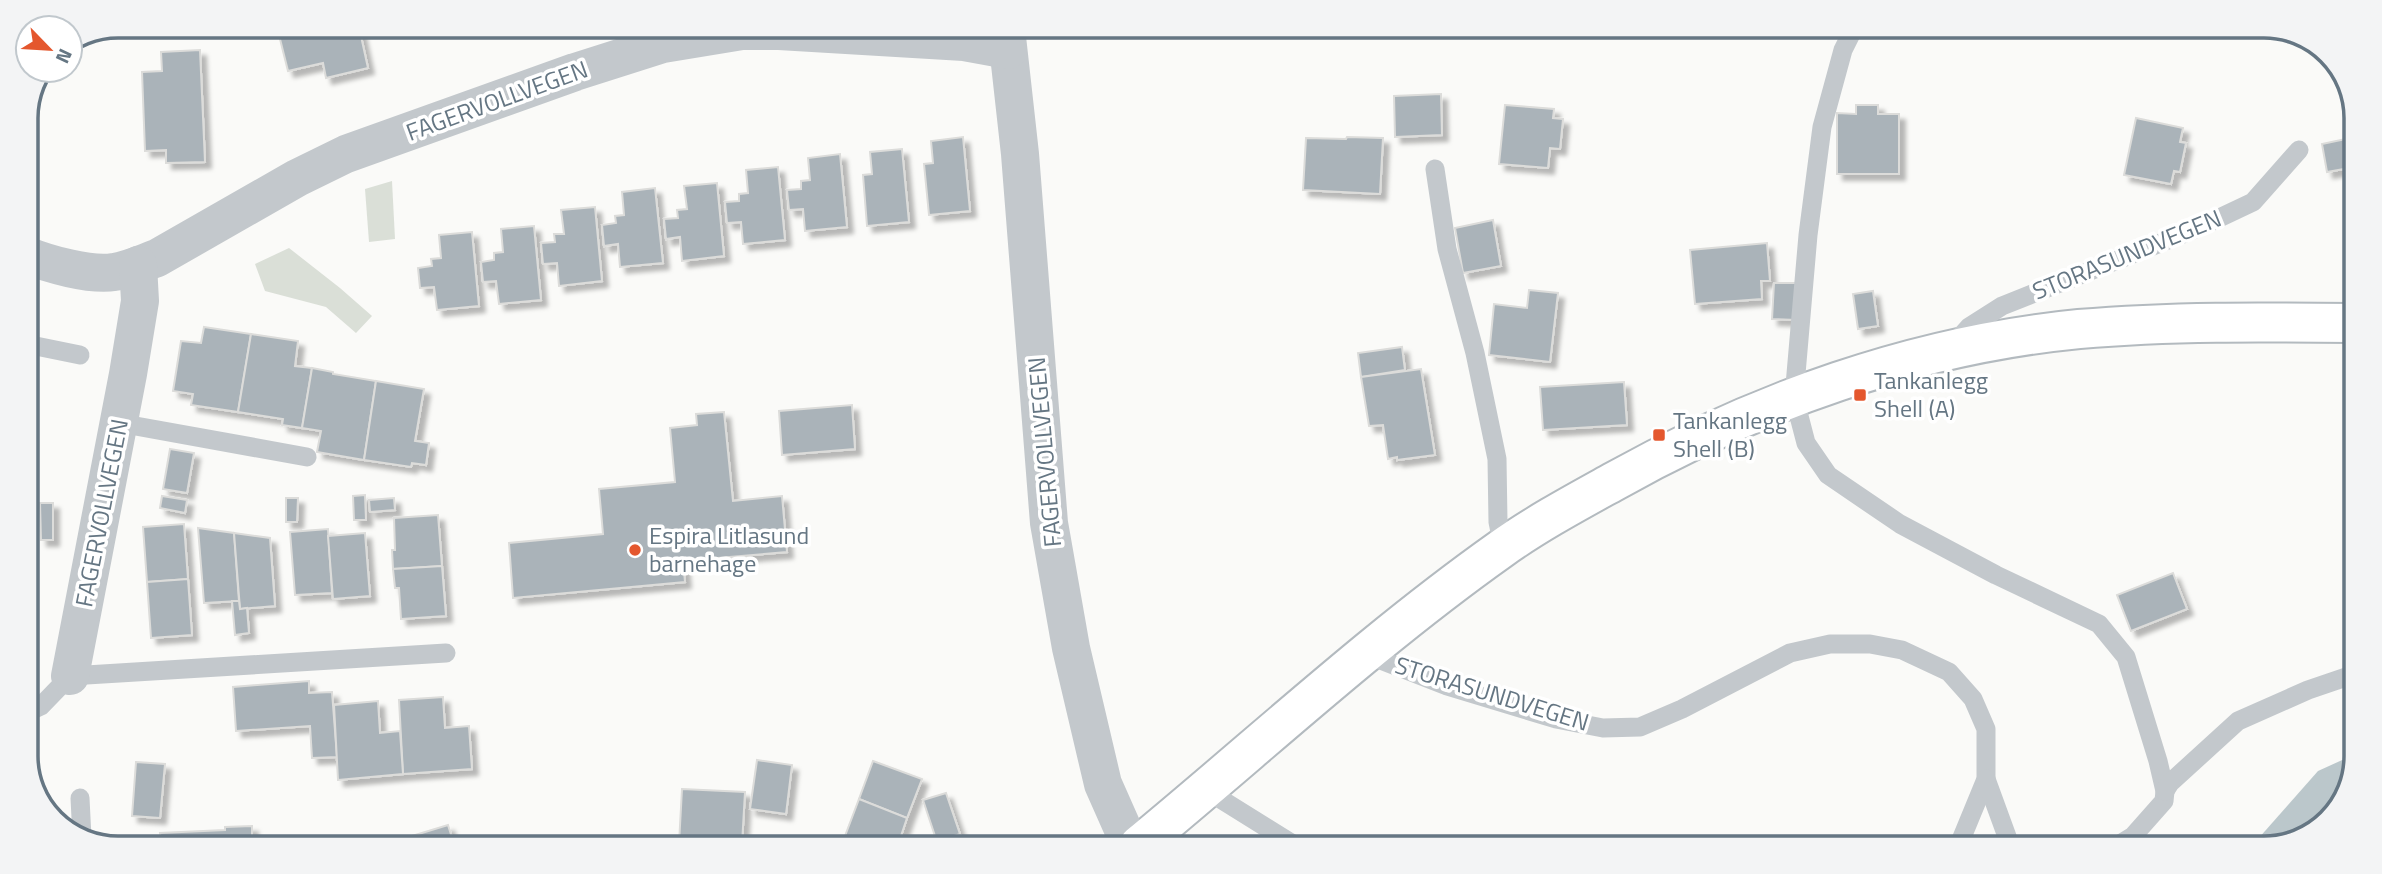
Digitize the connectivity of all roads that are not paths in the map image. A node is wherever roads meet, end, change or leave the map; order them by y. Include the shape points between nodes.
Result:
1 (699, 38) edge
2 (897, 38) edge
3 (1849, 38) edge
4 (1007, 39) edge
5 (2299, 150) dead end
6 (1435, 169) dead end
7 (38, 260) edge
8 (138, 265) junction
9 (2343, 323) edge
10 (38, 347) edge
11 (1948, 351) junction
12 (80, 355) dead end
13 (1794, 397) junction
14 (119, 423) junction
15 (307, 457) dead end
16 (1503, 547) junction
17 (446, 653) dead end
18 (1365, 654) junction
19 (70, 676) junction
20 (2344, 677) edge
21 (39, 707) edge
22 (1986, 779) junction
23 (1206, 790) junction
24 (2165, 790) junction
25 (80, 798) dead end
26 (81, 826) edge
27 (1126, 836) edge
28 (1150, 836) edge
29 (1280, 836) edge
30 (1963, 836) edge
31 (2007, 836) edge
32 (2133, 836) edge

1 - 8 street, FAGERVOLLVEGEN via 663,44 575,72 346,154
2 - 4 street, FAGERVOLLVEGEN
3 - 13 lane via 1822,128
4 - 27 street, FAGERVOLLVEGEN via 1049,523 1071,648 1103,785
5 - 11 lane, STORASUNDVEGEN via 2253,202 2002,306 1969,327
6 - 16 lane via 1447,249 1497,459
7 - 8 street, FAGERVOLLVEGEN via 112,273
8 - 14 street, FAGERVOLLVEGEN via 140,301
9 - 11 main road, STORASUNDVEGEN via 2158,323 2027,336
10 - 12 lane
11 - 13 main road, STORASUNDVEGEN
13 - 16 main road, STORASUNDVEGEN via 1643,465
13 - 24 lane via 1806,443 1828,475 1900,524 2099,624 2126,657
14 - 15 lane
14 - 19 street, FAGERVOLLVEGEN
16 - 18 main road, STORASUNDVEGEN
17 - 19 lane
18 - 22 lane, STORASUNDVEGEN via 1471,693 1603,728 1640,727 1790,653 1830,644 1902,650 1949,672 1973,699 1986,729
18 - 23 main road, STORASUNDVEGEN
19 - 21 lane
20 - 24 lane via 2238,721
22 - 30 lane, STORASUNDVEGEN
22 - 31 lane
23 - 28 main road, STORASUNDVEGEN
23 - 29 lane
24 - 32 lane via 2164,802
25 - 26 lane

